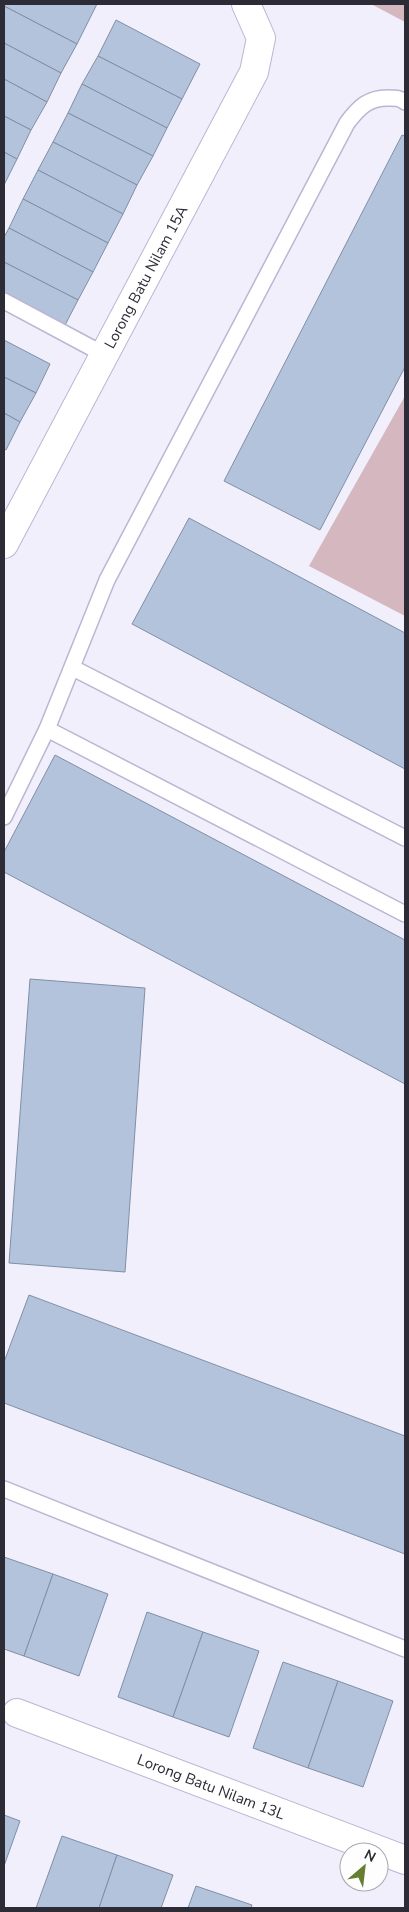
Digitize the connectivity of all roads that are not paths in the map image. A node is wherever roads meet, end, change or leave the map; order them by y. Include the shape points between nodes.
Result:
1 (246, 4) edge
2 (405, 102) edge
3 (4, 301) edge
4 (105, 355) junction
5 (4, 544) edge
6 (73, 668) junction
7 (47, 729) junction
8 (4, 817) edge
9 (405, 838) edge
10 (405, 914) edge
11 (4, 1489) edge
12 (405, 1649) edge
13 (17, 1713) dead end
14 (405, 1860) edge

1 - 4 street, Lorong Batu Nilam 15A via 261,38 254,72
2 - 6 lane via 376,97 358,108 347,123 107,580
3 - 4 lane
4 - 5 street, Lorong Batu Nilam 15A
6 - 7 lane
6 - 9 lane
7 - 8 lane
7 - 10 lane
11 - 12 lane
13 - 14 street, Lorong Batu Nilam 13L

